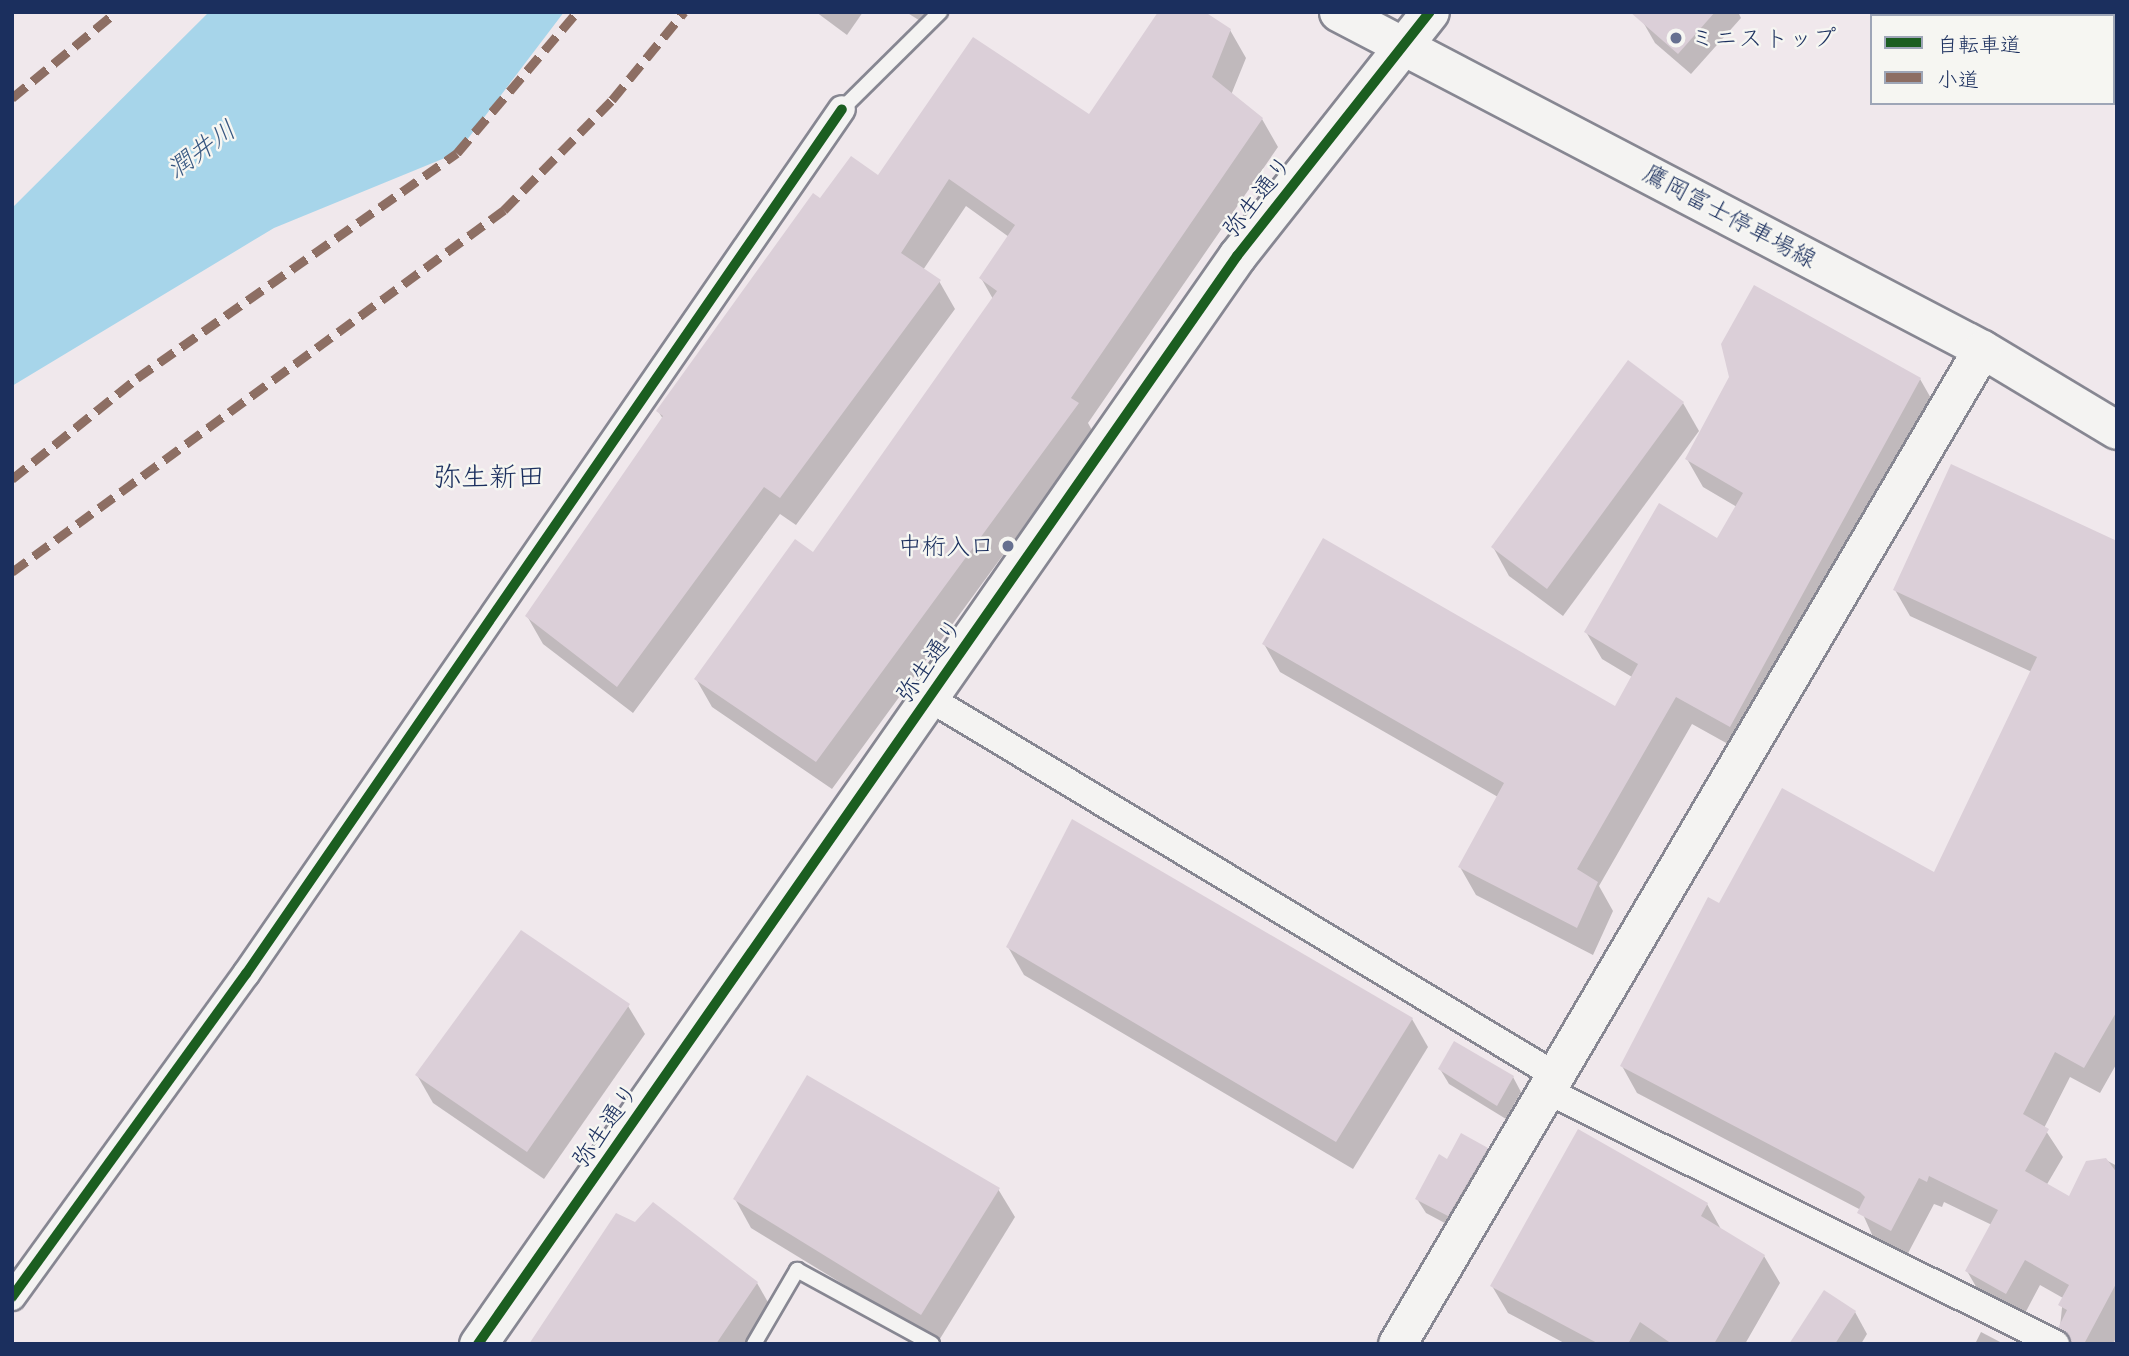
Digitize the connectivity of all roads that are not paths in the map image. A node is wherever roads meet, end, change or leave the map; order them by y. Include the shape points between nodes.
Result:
1 (940, 12) edge
2 (1338, 12) edge
3 (1430, 12) edge
4 (1402, 44) junction
5 (842, 109) joint
6 (1982, 349) junction
7 (2117, 430) edge
8 (929, 698) junction
9 (1549, 1082) junction
10 (12, 1297) edge
11 (478, 1344) edge
12 (754, 1344) edge
13 (932, 1344) edge
14 (1397, 1344) edge
15 (2056, 1344) edge

1 - 5 lane
2 - 4 street, 鷹岡富士停車場線
3 - 4 street, 弥生通り
4 - 6 street, 鷹岡富士停車場線
4 - 8 street, 弥生通り via 1237,256
5 - 10 street via 246,974
6 - 7 street, 鷹岡富士停車場線
6 - 9 street
8 - 9 street
8 - 11 street, 弥生通り
9 - 14 street
9 - 15 street
12 - 13 lane via 797,1270

